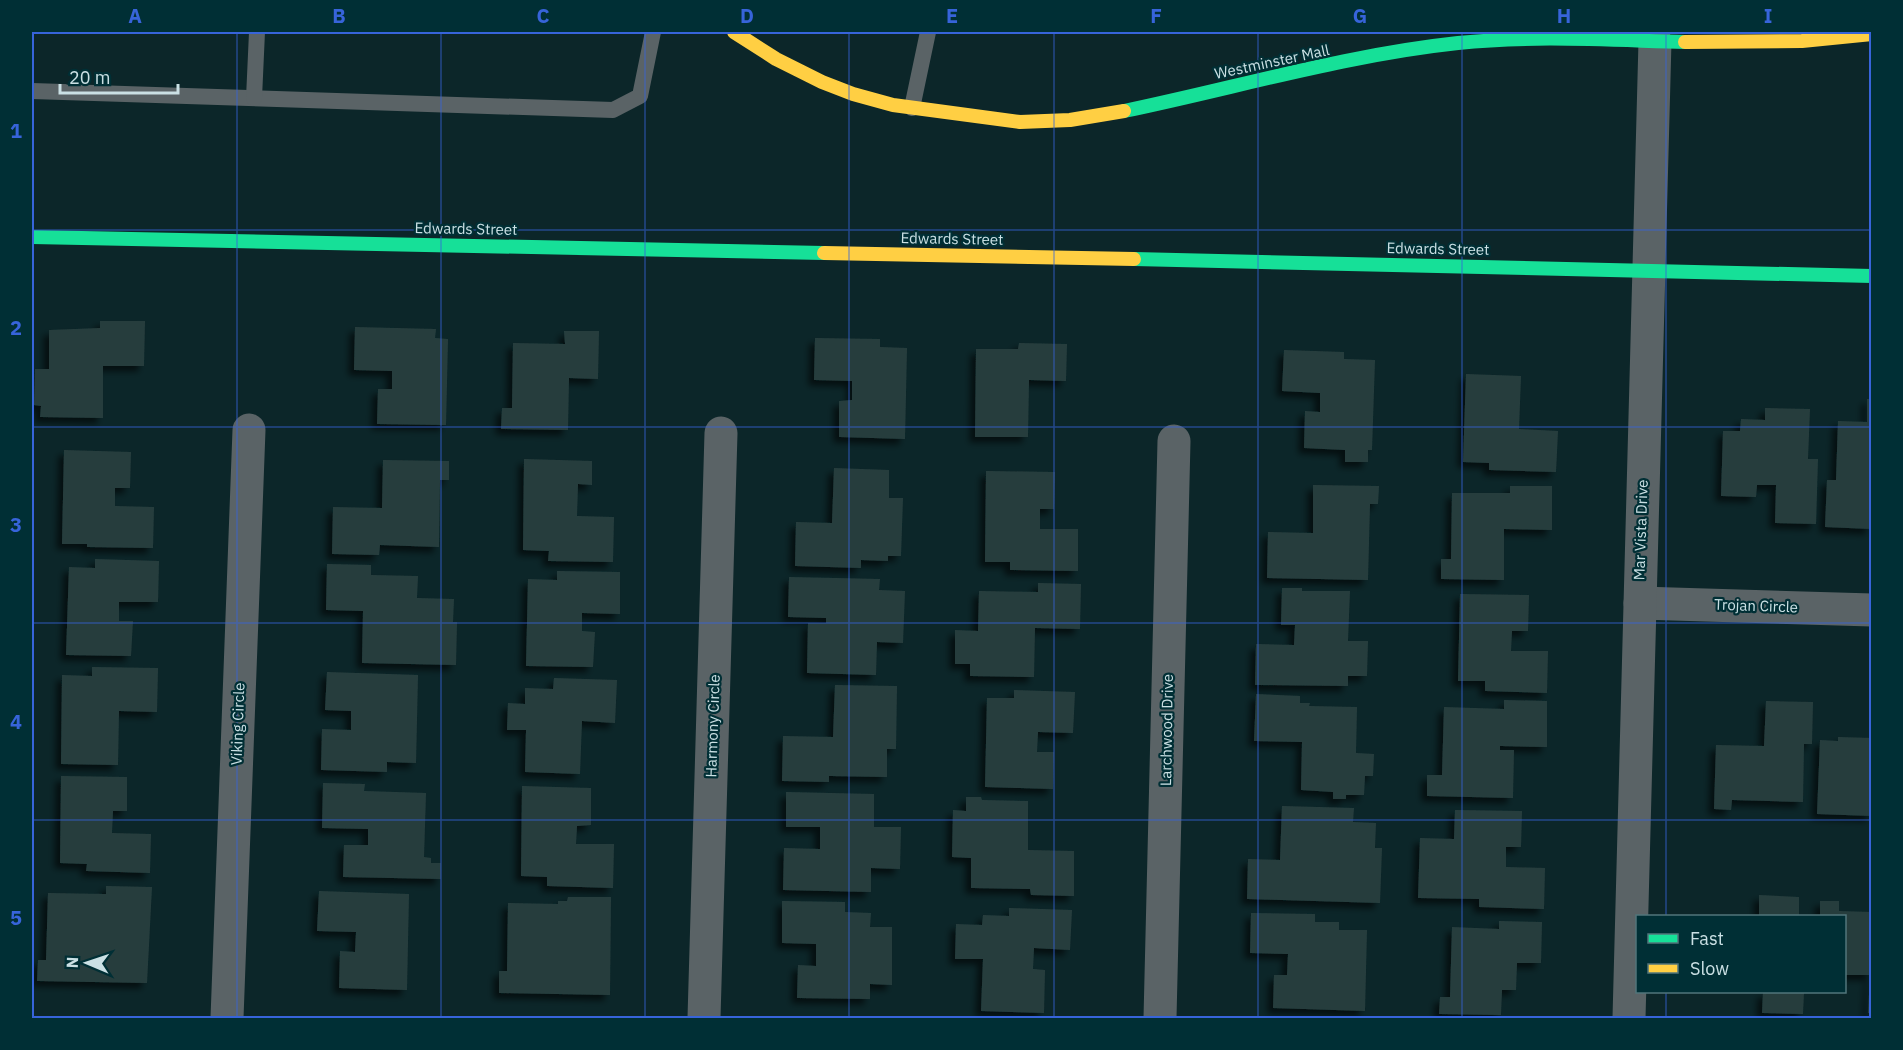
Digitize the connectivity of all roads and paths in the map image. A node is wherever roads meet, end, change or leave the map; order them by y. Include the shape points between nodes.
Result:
1 (257, 32) edge
2 (653, 32) edge
3 (734, 32) edge
4 (928, 32) edge
5 (1872, 34) edge
6 (1655, 40) junction
7 (32, 91) edge
8 (254, 98) junction
9 (912, 108) junction
10 (32, 237) edge
11 (1648, 270) junction
12 (1872, 276) edge
13 (249, 430) dead end
14 (721, 433) dead end
15 (1174, 441) dead end
16 (1640, 603) junction
17 (1872, 610) edge
18 (226, 1018) edge
19 (704, 1018) edge
20 (1160, 1018) edge
21 (1629, 1018) edge

1 - 8 lane
2 - 8 lane via 640,96 613,110
3 - 9 street, Westminster Mall via 811,76 853,94
4 - 9 lane
5 - 6 street, Westminster Mall via 1830,41
6 - 9 street, Westminster Mall via 1500,39 1451,44 1054,122 1000,121
6 - 11 street, Mar Vista Drive
7 - 8 lane
10 - 11 street, Edwards Street
11 - 12 street, Edwards Street
11 - 16 street, Mar Vista Drive
13 - 18 street, Viking Circle
14 - 19 street, Harmony Circle
15 - 20 street, Larchwood Drive
16 - 17 street, Trojan Circle
16 - 21 street, Mar Vista Drive

